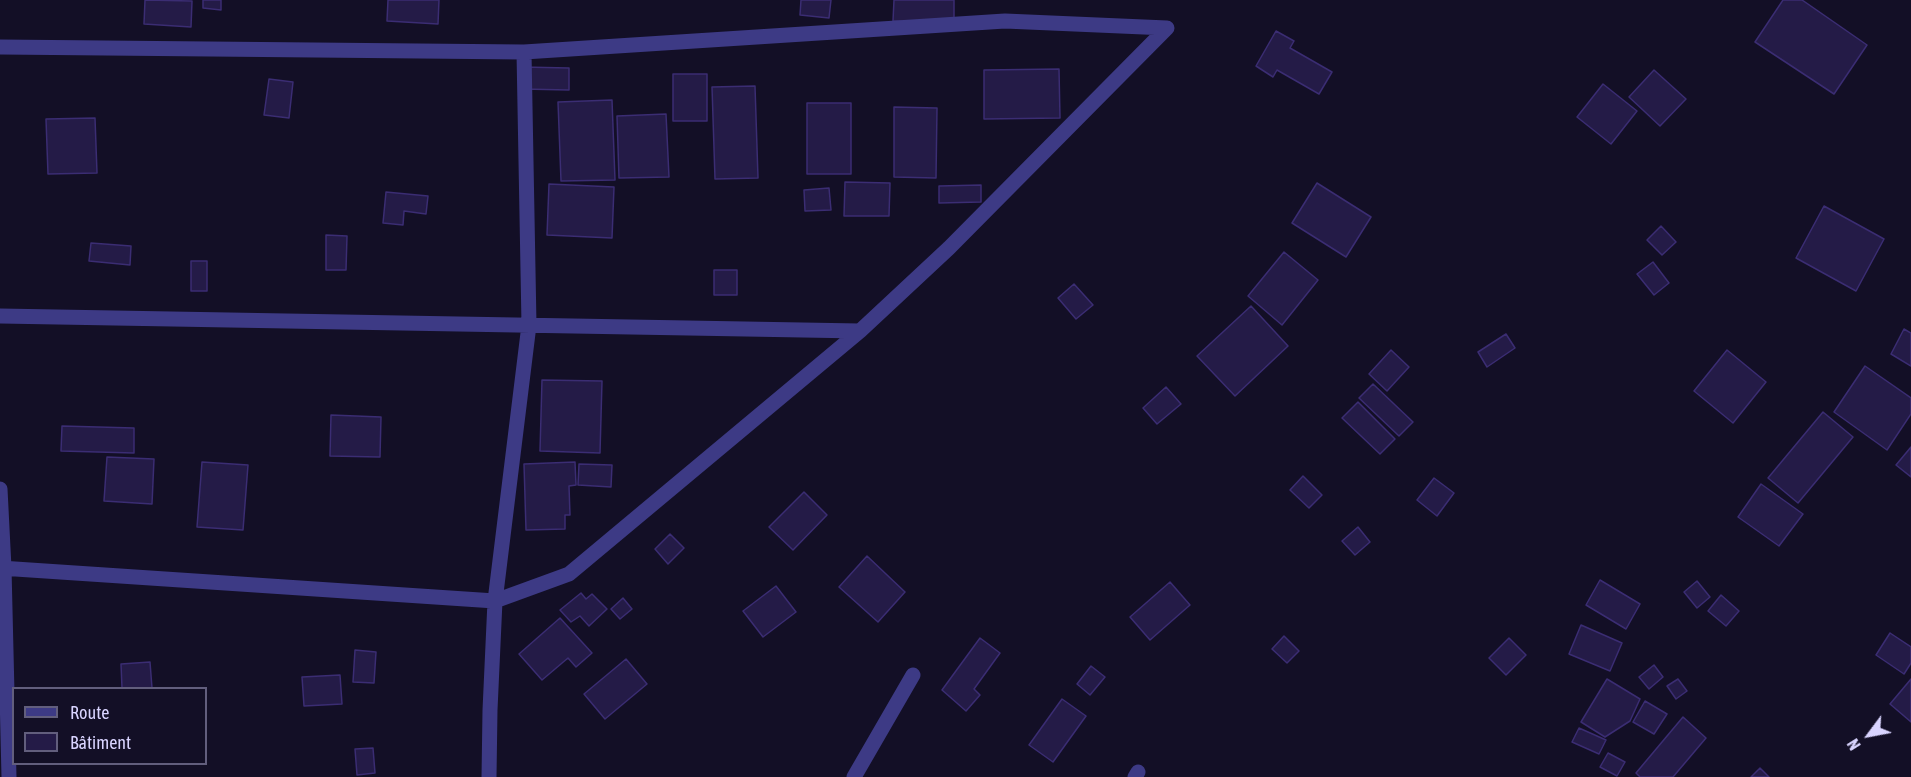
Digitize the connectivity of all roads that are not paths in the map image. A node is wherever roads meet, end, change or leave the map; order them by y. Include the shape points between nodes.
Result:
1 (0, 47) edge
2 (524, 52) junction
3 (0, 316) edge
4 (529, 325) junction
5 (860, 332) junction
6 (0, 489) edge
7 (2, 568) edge
8 (495, 601) junction
9 (913, 675) dead end
10 (9, 777) edge
11 (489, 777) edge
12 (854, 777) edge

1 - 2 street
2 - 4 street
2 - 5 street via 1005,21 1167,28
3 - 4 street
4 - 5 street
4 - 8 street
5 - 8 street via 569,574
6 - 7 street
7 - 8 street
7 - 10 street
8 - 11 street
9 - 12 street

